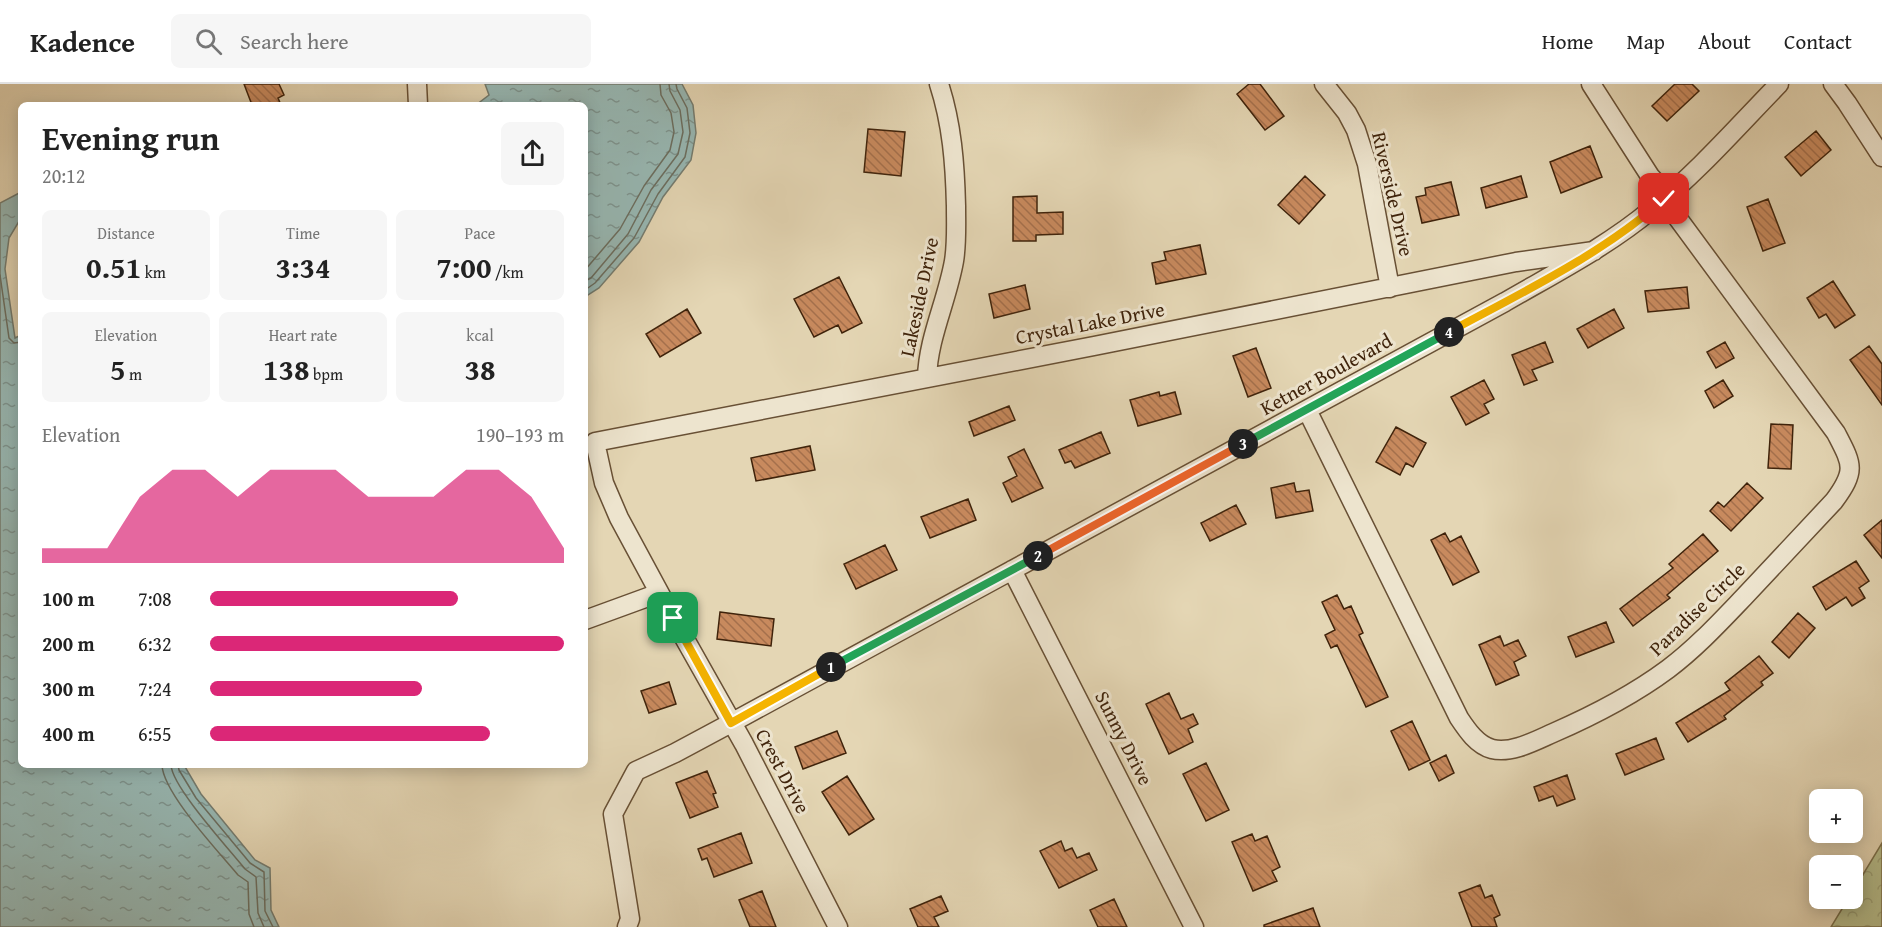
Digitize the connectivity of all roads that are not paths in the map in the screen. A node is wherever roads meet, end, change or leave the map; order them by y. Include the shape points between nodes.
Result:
1 (417, 84) edge
2 (939, 84) edge
3 (1324, 84) edge
4 (1591, 84) edge
5 (1779, 84) edge
6 (1833, 84) edge
7 (418, 102) edge
8 (1882, 157) edge
9 (1664, 199) junction
10 (1594, 251) junction
11 (1390, 288) junction
12 (927, 378) junction
13 (1306, 410) junction
14 (595, 442) joint
15 (1012, 570) junction
16 (659, 593) junction
17 (588, 619) edge
18 (731, 723) junction
19 (627, 927) edge
20 (838, 927) edge
21 (1194, 927) edge

1 - 7 street
2 - 12 street, Lakeside Drive via 954,155 956,243
3 - 11 street, Riverside Drive via 1356,130
4 - 9 street, Paradise Circle via 1662,189
5 - 9 street, Ketner Boulevard
6 - 8 street
9 - 10 street, Ketner Boulevard
9 - 13 street, Paradise Circle via 1836,433 1850,461 1850,473 1834,501 1723,620 1669,669 1623,698 1527,744 1492,749 1479,742 1459,718
10 - 11 street, Crystal Lake Drive via 1516,262
10 - 13 street, Ketner Boulevard
11 - 12 street, Crystal Lake Drive
12 - 14 street, Crystal Lake Drive
13 - 15 street, Ketner Boulevard
14 - 16 street, Crest Drive via 604,483
15 - 18 street, Ketner Boulevard
15 - 21 street, Sunny Drive
16 - 17 street
16 - 18 street, Crest Drive
18 - 19 street, Ketner Boulevard via 636,771 617,806 613,819 630,919
18 - 20 street, Crest Drive

